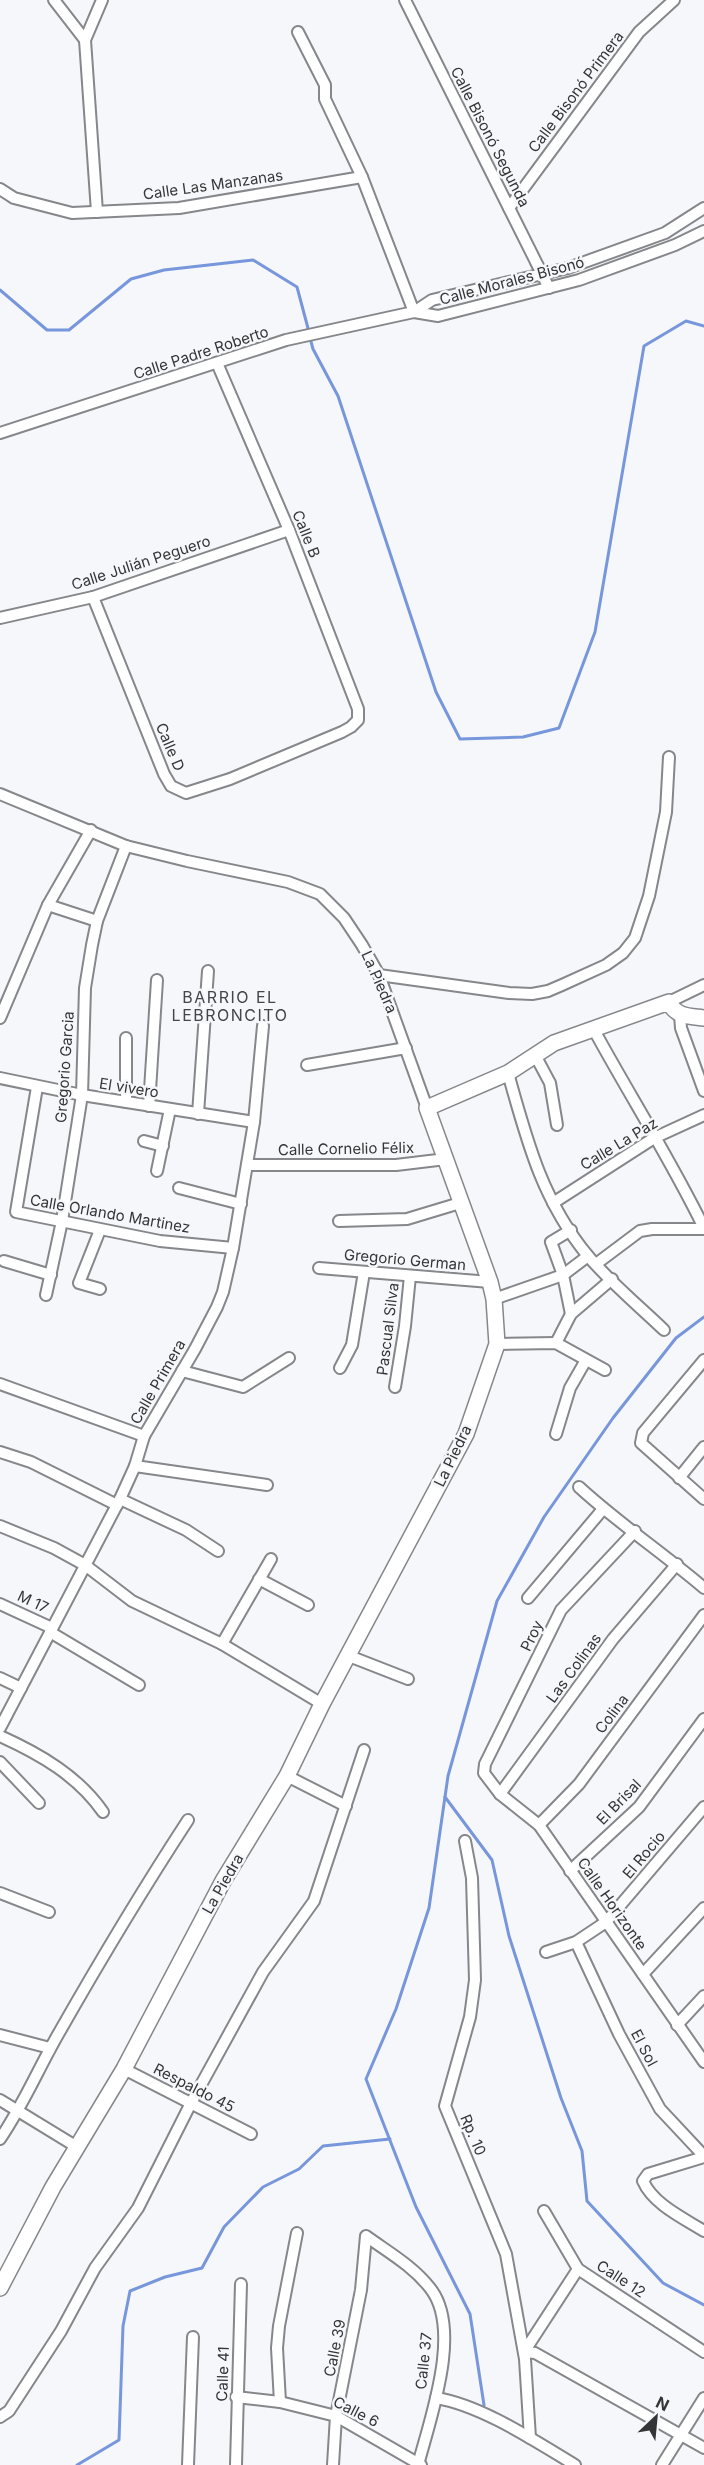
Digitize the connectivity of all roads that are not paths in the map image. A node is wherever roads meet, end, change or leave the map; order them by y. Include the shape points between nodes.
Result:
1 (54, 0) edge
2 (102, 0) edge
3 (405, 0) edge
4 (674, 0) edge
5 (298, 32) dead end
6 (85, 40) junction
7 (362, 177) junction
8 (0, 189) edge
9 (509, 208) junction
10 (704, 208) edge
11 (97, 212) junction
12 (704, 231) edge
13 (542, 275) junction
14 (549, 288) junction
15 (414, 312) junction
16 (217, 363) junction
17 (0, 433) edge
18 (289, 530) junction
19 (93, 597) junction
20 (0, 618) edge
21 (358, 720) joint
22 (669, 757) dead end
23 (0, 794) edge
24 (91, 830) junction
25 (126, 846) junction
26 (48, 905) junction
27 (97, 921) junction
28 (208, 971) dead end
29 (379, 975) junction
30 (157, 980) dead end
31 (704, 985) edge
32 (669, 1002) junction
33 (680, 1015) junction
34 (0, 1018) edge
35 (704, 1018) edge
36 (263, 1026) dead end
37 (594, 1030) junction
38 (126, 1038) dead end
39 (406, 1048) junction
40 (535, 1055) junction
41 (307, 1065) dead end
42 (508, 1073) junction
43 (0, 1078) edge
44 (37, 1087) junction
45 (704, 1091) edge
46 (82, 1095) junction
47 (126, 1102) junction
48 (149, 1106) junction
49 (427, 1108) junction
50 (170, 1109) junction
51 (198, 1114) junction
52 (704, 1115) edge
53 (254, 1122) junction
54 (557, 1125) dead end
55 (654, 1138) junction
56 (144, 1141) dead end
57 (163, 1146) junction
58 (446, 1159) junction
59 (247, 1166) junction
60 (157, 1171) dead end
61 (179, 1188) dead end
62 (460, 1203) junction
63 (553, 1203) junction
64 (241, 1204) junction
65 (62, 1221) junction
66 (339, 1221) dead end
67 (704, 1228) edge
68 (100, 1230) junction
69 (571, 1230) junction
70 (233, 1248) junction
71 (592, 1260) junction
72 (3, 1261) dead end
73 (319, 1268) dead end
74 (364, 1272) junction
75 (51, 1275) junction
76 (563, 1275) junction
77 (410, 1276) junction
78 (612, 1279) junction
79 (490, 1282) junction
80 (100, 1289) dead end
81 (46, 1295) dead end
82 (494, 1299) junction
83 (571, 1314) junction
84 (664, 1330) dead end
85 (556, 1343) junction
86 (497, 1344) junction
87 (289, 1358) dead end
88 (586, 1360) junction
89 (704, 1360) edge
90 (340, 1368) dead end
91 (605, 1370) dead end
92 (182, 1371) junction
93 (0, 1384) edge
94 (396, 1387) dead end
95 (556, 1434) dead end
96 (144, 1436) junction
97 (704, 1447) edge
98 (0, 1452) edge
99 (135, 1466) junction
100 (679, 1478) junction
101 (267, 1485) dead end
102 (579, 1487) dead end
103 (704, 1499) edge
104 (119, 1502) junction
105 (603, 1509) junction
106 (0, 1526) edge
107 (635, 1531) junction
108 (219, 1551) dead end
109 (271, 1559) dead end
110 (677, 1564) junction
111 (85, 1565) junction
112 (259, 1580) junction
113 (704, 1588) edge
114 (528, 1598) dead end
115 (0, 1604) edge
116 (308, 1605) dead end
117 (704, 1615) edge
118 (51, 1630) junction
119 (222, 1644) junction
120 (349, 1656) junction
121 (0, 1678) edge
122 (408, 1679) dead end
123 (139, 1685) dead end
124 (21, 1688) junction
125 (322, 1704) junction
126 (704, 1719) edge
127 (0, 1728) edge
128 (0, 1736) edge
129 (364, 1750) dead end
130 (0, 1762) edge
131 (484, 1773) joint
132 (287, 1776) junction
133 (500, 1794) junction
134 (39, 1803) dead end
135 (346, 1806) junction
136 (704, 1808) edge
137 (103, 1812) dead end
138 (188, 1820) dead end
139 (539, 1825) junction
140 (465, 1841) dead end
141 (570, 1871) junction
142 (0, 1893) edge
143 (704, 1908) edge
144 (49, 1912) dead end
145 (606, 1922) junction
146 (576, 1942) junction
147 (546, 1952) dead end
148 (643, 1974) junction
149 (704, 1996) edge
150 (677, 2025) junction
151 (0, 2036) edge
152 (50, 2048) junction
153 (704, 2062) edge
154 (124, 2069) junction
155 (0, 2100) edge
156 (191, 2103) junction
157 (19, 2111) junction
158 (250, 2134) dead end
159 (0, 2139) edge
160 (77, 2147) junction
161 (704, 2157) edge
162 (544, 2211) dead end
163 (704, 2231) edge
164 (297, 2233) dead end
165 (366, 2236) joint
166 (578, 2269) junction
167 (241, 2284) dead end
168 (0, 2288) edge
169 (193, 2337) dead end
170 (524, 2352) junction
171 (704, 2352) edge
172 (237, 2397) junction
173 (436, 2398) junction
174 (704, 2398) edge
175 (280, 2402) junction
176 (336, 2416) junction
177 (0, 2417) edge
178 (682, 2435) junction
179 (530, 2438) junction
180 (704, 2448) edge
181 (419, 2464) edge
182 (188, 2465) edge
183 (236, 2465) edge
184 (333, 2465) edge
185 (575, 2465) edge
186 (662, 2465) edge

1 - 6 street
2 - 6 street
3 - 9 street, Calle Bisonó Segunda
4 - 9 street, Calle Bisonó Primera via 639,32
5 - 7 street via 325,85 325,99
6 - 11 street
7 - 11 street, Calle Las Manzanas via 179,208
7 - 15 street
8 - 11 street, Calle Las Manzanas via 14,198 72,213
9 - 13 street, Calle Bisonó Segunda
10 - 13 street, Calle Morales Bisonó via 665,233
12 - 14 street, Calle Morales Bisonó via 675,245
13 - 14 street, Calle Bisonó Segunda
13 - 15 street, Calle Morales Bisonó via 432,300
14 - 15 street, Calle Morales Bisonó via 438,316
15 - 16 street, Calle Padre Roberto via 286,340
16 - 17 street, Calle Padre Roberto
16 - 18 street, Calle B
18 - 19 street, Calle Julián Peguero
18 - 21 street, Calle B via 358,709
19 - 20 street, Calle Julián Peguero
19 - 21 street, Calle D via 165,774 171,786 186,793 342,732
22 - 29 street via 666,812 649,896 635,938 623,953 562,985 532,994
23 - 24 street, La Piedra
24 - 25 street, La Piedra
24 - 26 street
25 - 27 street, Gregorio Garcia
25 - 29 street, La Piedra via 310,890 344,918
26 - 27 street
26 - 34 street
27 - 46 street, Gregorio Garcia via 85,988
28 - 51 street
29 - 39 street, La Piedra
30 - 48 street
31 - 32 street
32 - 33 street
32 - 37 street
33 - 35 street
33 - 45 street
36 - 53 street, Calle Primera
37 - 40 street via 554,1043
37 - 55 street
38 - 47 street
39 - 41 street
39 - 49 street, La Piedra
40 - 42 street
40 - 54 street via 550,1083
42 - 49 street
42 - 63 street via 530,1154
43 - 44 street, El vivero
44 - 46 street, El vivero
44 - 65 street, Calle Orlando Martinez via 15,1210
46 - 47 street, El vivero
46 - 65 street, Gregorio Garcia
47 - 48 street, El vivero
48 - 50 street, El vivero
49 - 58 street, La Piedra
50 - 51 street, El vivero
50 - 57 street
51 - 53 street, El vivero
52 - 55 street, Calle La Paz
53 - 59 street, Calle Primera
55 - 63 street, Calle La Paz
55 - 67 street
56 - 57 street
57 - 60 street
58 - 59 street, Calle Cornelio Félix via 396,1165
58 - 62 street, La Piedra
59 - 64 street, Calle Primera
61 - 64 street
62 - 66 street via 407,1219
62 - 79 street, La Piedra
63 - 69 street
64 - 70 street, Calle Primera
65 - 68 street, Calle Orlando Martinez
65 - 75 street, Gregorio Garcia
67 - 71 street via 640,1231
68 - 70 street, Calle Orlando Martinez
68 - 80 street via 79,1283
69 - 71 street
69 - 76 street via 551,1242
70 - 92 street, Calle Primera via 217,1307
71 - 76 street
71 - 78 street
72 - 75 street
73 - 74 street, Gregorio German
74 - 77 street, Gregorio German
74 - 90 street via 352,1345
75 - 81 street, Gregorio Garcia
76 - 82 street
76 - 83 street
77 - 79 street, Gregorio German
77 - 94 street, Pascual Silva
78 - 83 street
78 - 84 street
79 - 82 street, La Piedra
82 - 86 street, La Piedra
83 - 85 street
85 - 86 street
85 - 88 street
86 - 120 street, La Piedra via 466,1434
87 - 92 street via 243,1387
88 - 91 street
88 - 95 street via 570,1388
89 - 100 street via 643,1433 641,1443
92 - 96 street, Calle Primera
93 - 96 street
96 - 99 street, Calle Primera
97 - 100 street
98 - 104 street
99 - 101 street
99 - 104 street, Calle Primera
100 - 103 street
102 - 105 street
104 - 108 street via 186,1530
104 - 111 street, Calle Primera
105 - 107 street
105 - 114 street
106 - 111 street
107 - 110 street
107 - 131 street, Proy via 561,1610
109 - 112 street
110 - 113 street
110 - 133 street, Las Colinas via 613,1639
111 - 118 street, Calle Primera
111 - 119 street via 132,1600
112 - 116 street
112 - 119 street
115 - 118 street, M 17
117 - 139 street, Colina via 579,1784
118 - 123 street, M 17
118 - 124 street, Calle Primera
119 - 125 street
120 - 122 street
120 - 125 street, La Piedra
121 - 124 street
124 - 127 street, Calle Primera
125 - 132 street, La Piedra
126 - 141 street, El Brisal via 639,1807
128 - 137 street via 54,1764 91,1796
129 - 135 street
130 - 134 street
131 - 133 street, Calle Horizonte
132 - 135 street
132 - 154 street, La Piedra via 223,1881
133 - 139 street, Calle Horizonte
135 - 156 street via 314,1901 263,1972
136 - 145 street, El Rocio
138 - 152 street via 136,1899
139 - 141 street, Calle Horizonte
140 - 170 street, Rp. 10 via 472,1878 475,1980 470,2017 445,2106 506,2254
141 - 145 street, Calle Horizonte
142 - 144 street
143 - 148 street
145 - 146 street, El Rocio
145 - 148 street, Calle Horizonte
146 - 147 street, El Rocio
146 - 161 street, El Sol via 660,2109
148 - 150 street, Calle Horizonte
149 - 150 street
150 - 153 street, Calle Horizonte
151 - 152 street
152 - 157 street
154 - 156 street, Respaldo 45
154 - 160 street, La Piedra
155 - 157 street
156 - 158 street, Respaldo 45
156 - 177 street via 138,2208 95,2268 62,2331 9,2411
157 - 159 street
157 - 160 street
160 - 168 street, La Piedra
161 - 163 street via 648,2174 643,2181 675,2213
162 - 166 street, Calle 12
164 - 175 street via 279,2326
165 - 173 street, Calle 37 via 411,2268 438,2300 442,2315 442,2364
165 - 176 street, Calle 39 via 361,2290
166 - 170 street
166 - 171 street, Calle 12
167 - 172 street, Calle 41
169 - 182 street
170 - 178 street via 535,2353
170 - 179 street, Rp. 10
172 - 175 street, Calle 6
172 - 183 street, Calle 41
173 - 179 street via 459,2403
173 - 181 street, Calle 37
174 - 178 street
175 - 176 street, Calle 6
176 - 181 street, Calle 6
176 - 184 street, Calle 39
178 - 180 street
178 - 186 street
179 - 185 street

